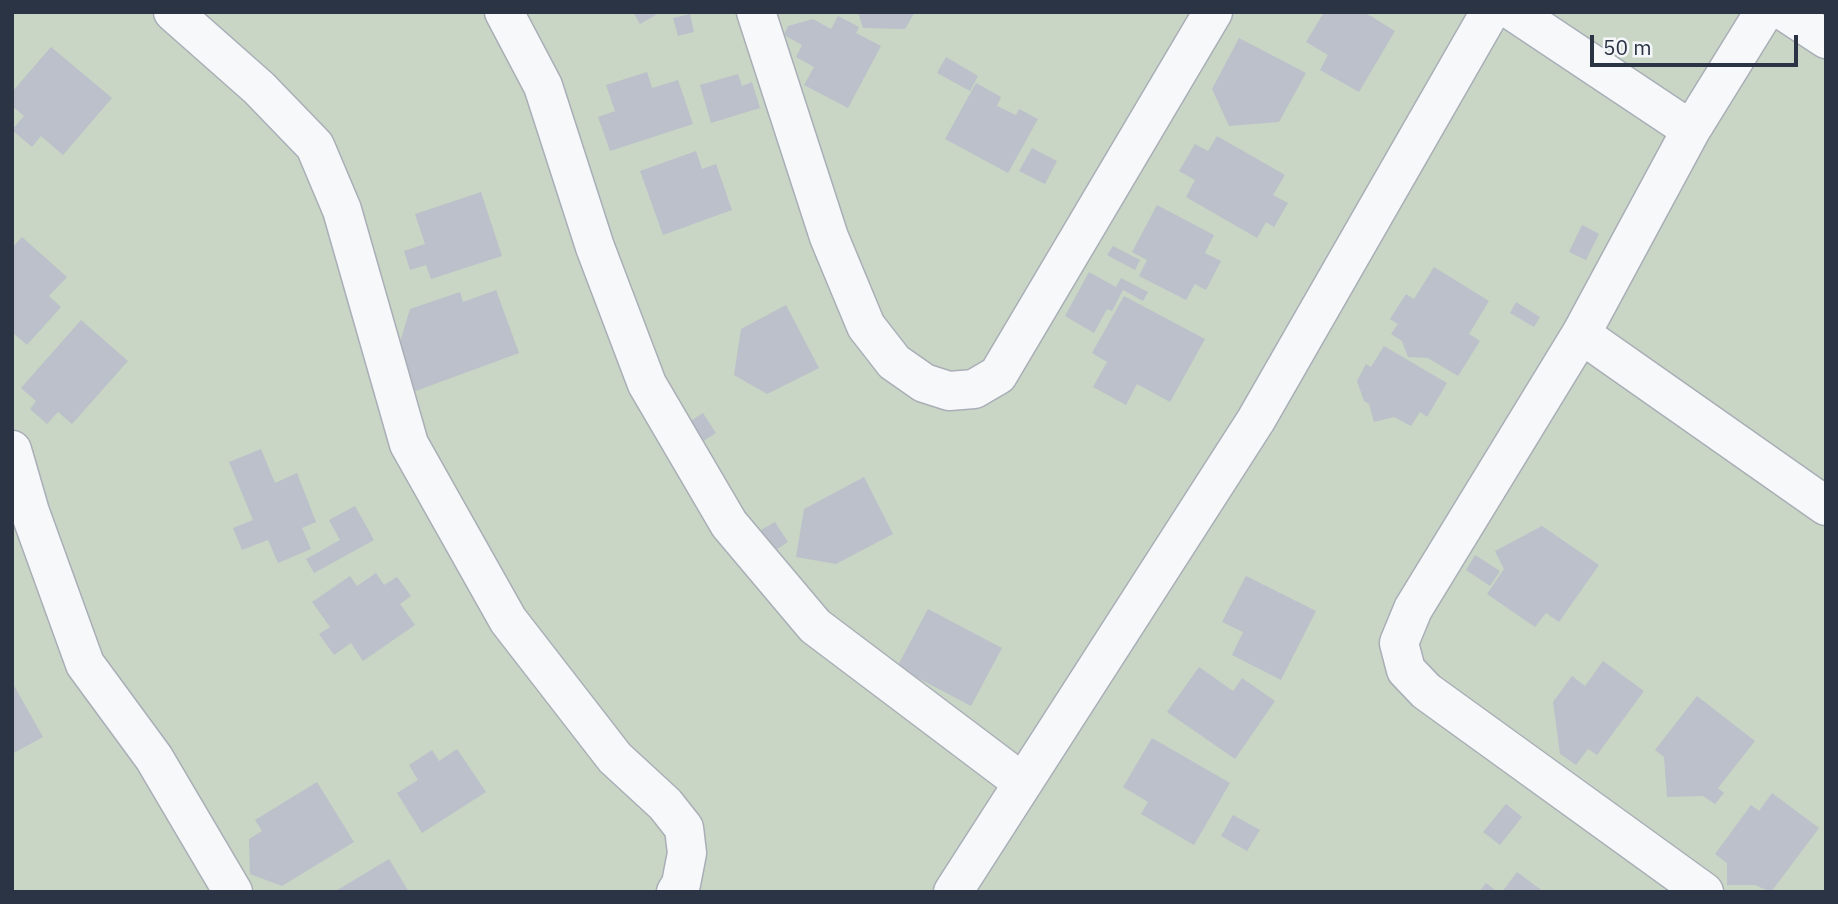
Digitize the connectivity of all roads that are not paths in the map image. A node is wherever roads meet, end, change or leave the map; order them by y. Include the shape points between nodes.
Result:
1 (173, 12) edge
2 (504, 12) edge
3 (756, 12) edge
4 (1213, 12) edge
5 (1490, 12) edge
6 (1514, 12) edge
7 (1764, 12) edge
8 (1785, 12) edge
9 (1826, 40) edge
10 (1691, 130) junction
11 (1581, 334) junction
12 (12, 450) edge
13 (1826, 506) edge
14 (1023, 783) junction
15 (233, 892) edge
16 (676, 892) edge
17 (953, 892) edge
18 (1704, 892) edge

1 - 16 street via 259,88 314,146 342,211 410,444 508,620 615,758 665,803 684,828 687,853
2 - 14 street via 543,86 595,247 647,384 729,524 815,626
3 - 4 street via 829,237 866,326 894,362 924,383 949,391 974,389 998,374
5 - 14 street via 1256,420
6 - 10 street
7 - 10 street
8 - 9 street
10 - 11 street
11 - 13 street
11 - 18 street via 1413,609 1399,643 1406,670 1426,691
12 - 15 street via 85,664 154,758
14 - 17 street

